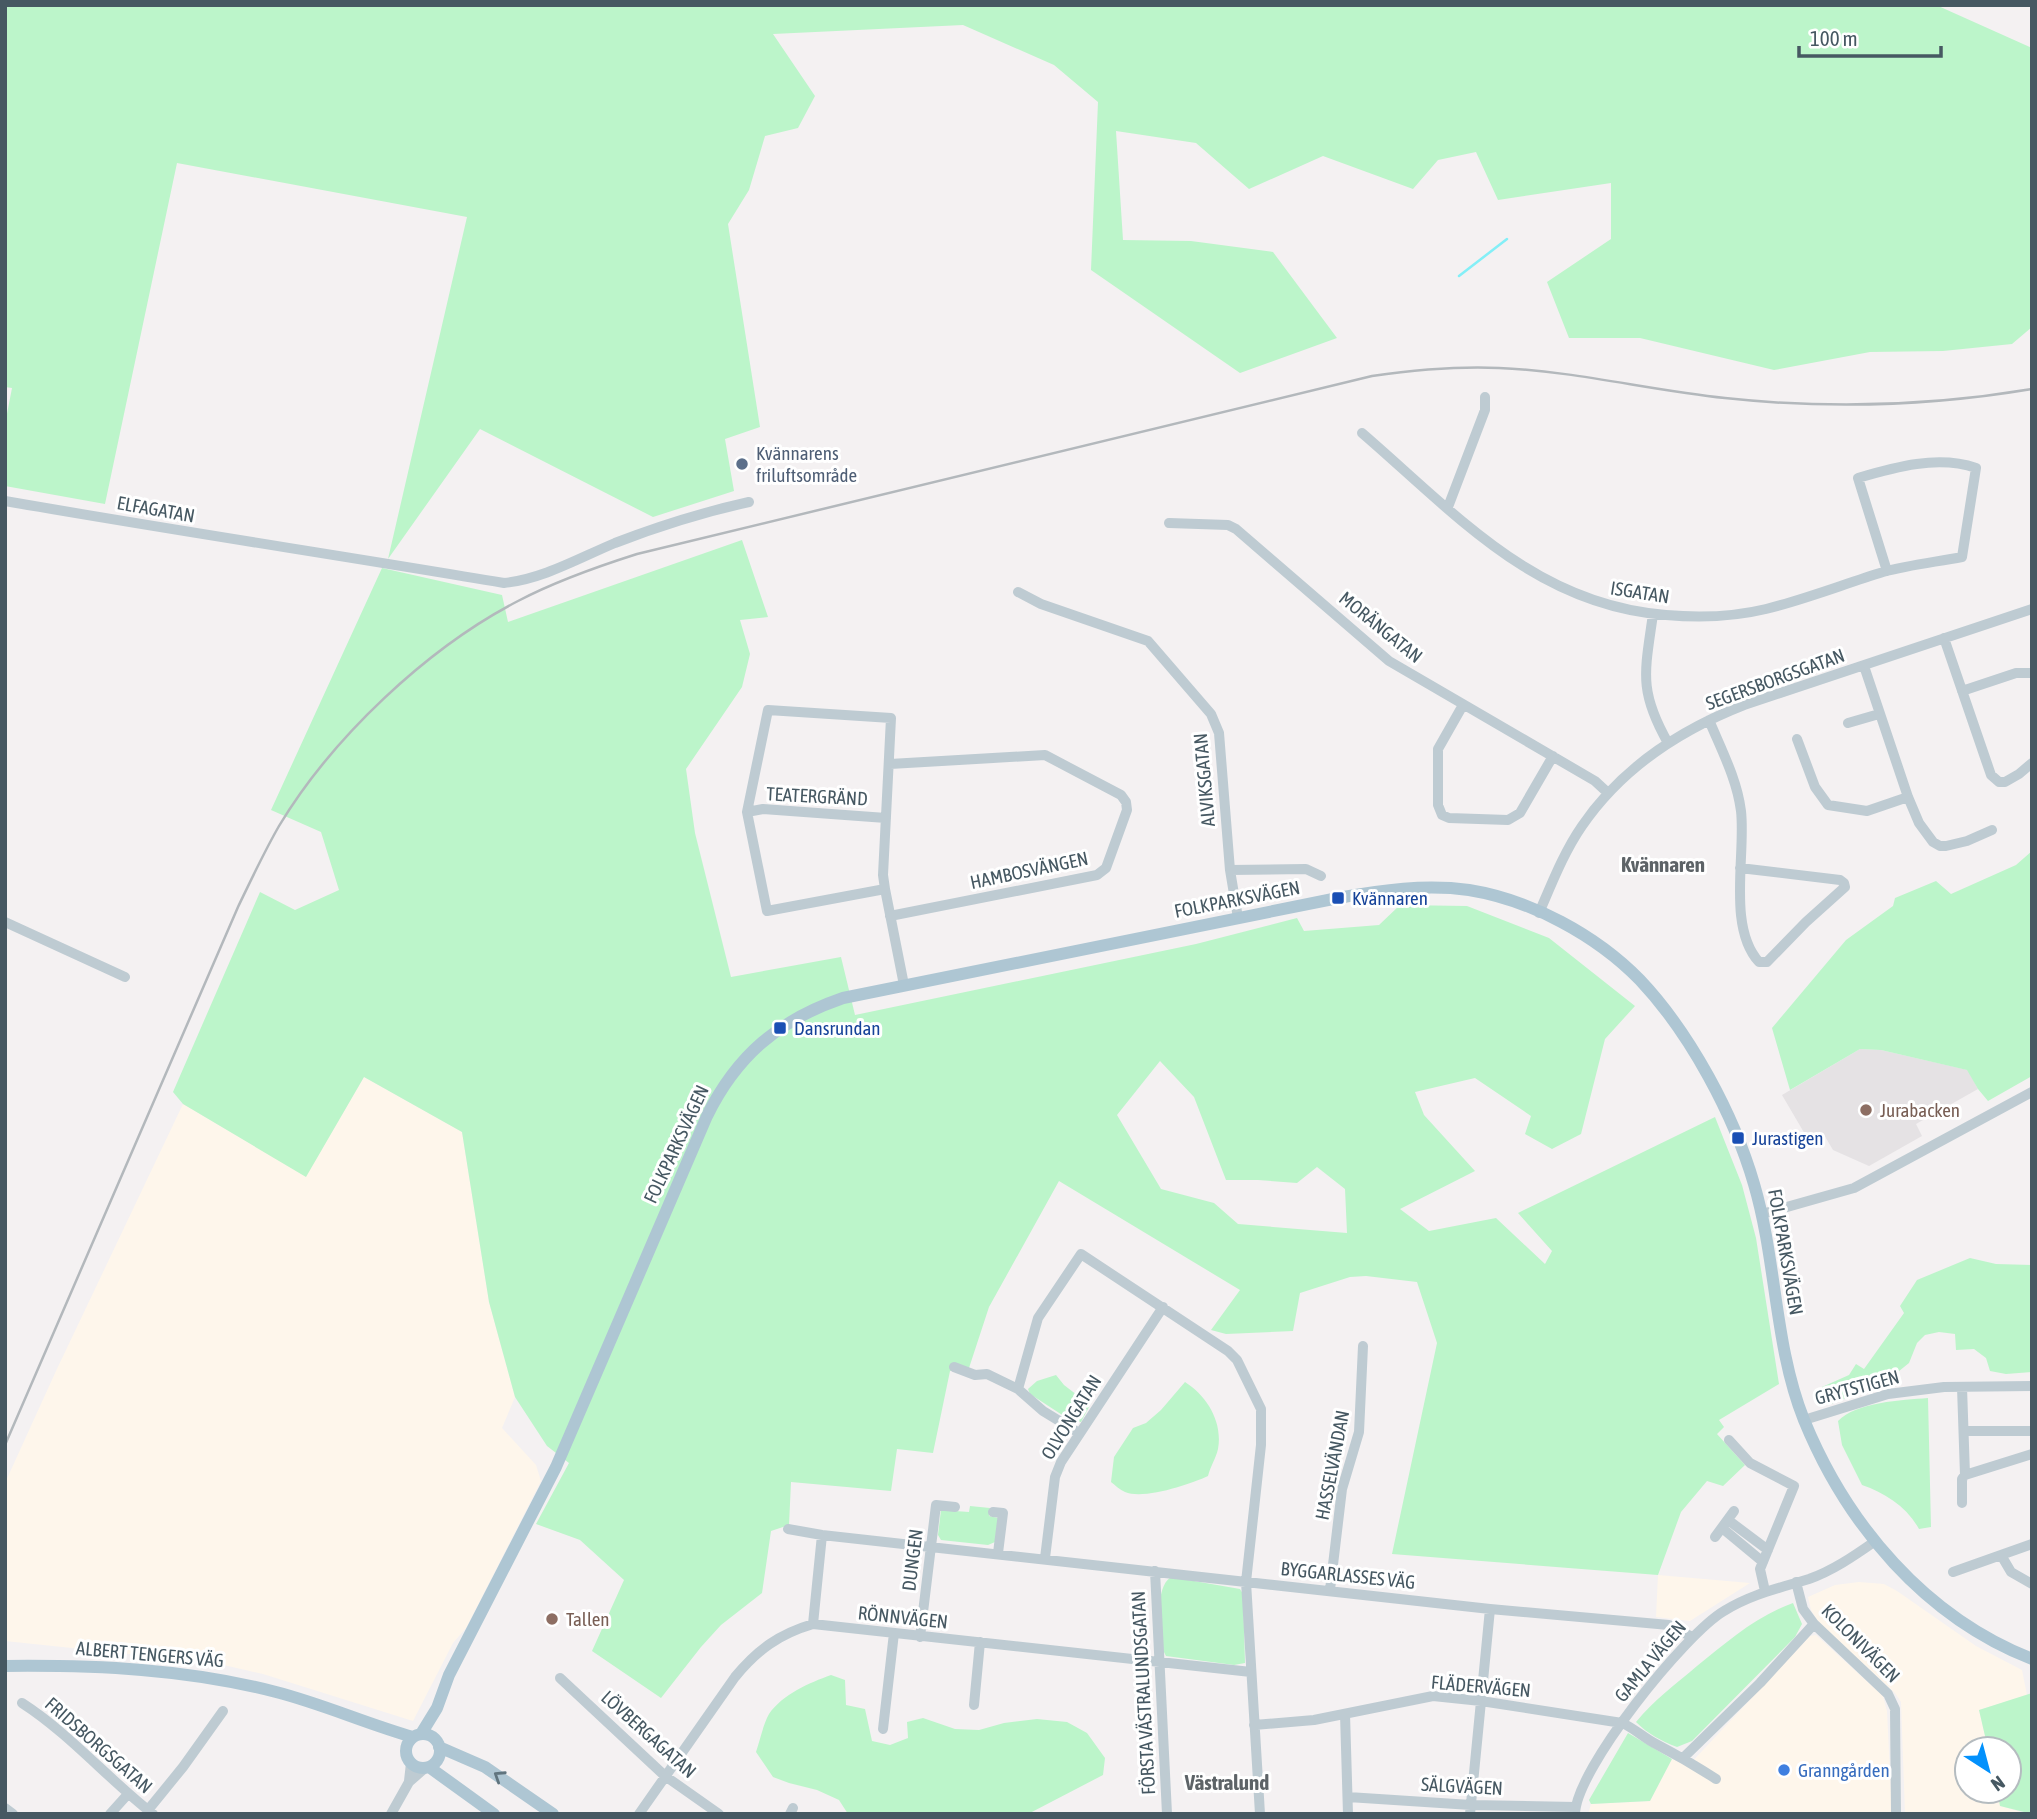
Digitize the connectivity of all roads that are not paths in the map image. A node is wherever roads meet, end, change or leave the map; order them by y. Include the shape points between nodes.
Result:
1 (1485, 397) dead end
2 (1362, 433) dead end
3 (5, 500) edge
4 (750, 502) dead end
5 (1448, 507) junction
6 (1169, 523) dead end
7 (1886, 571) junction
8 (1018, 592) dead end
9 (2032, 609) edge
10 (1653, 614) junction
11 (1944, 638) junction
12 (1864, 666) junction
13 (2032, 673) edge
14 (1962, 691) junction
15 (1463, 705) junction
16 (1880, 714) junction
17 (1709, 720) junction
18 (1848, 723) dead end
19 (1797, 739) dead end
20 (1668, 743) junction
21 (1553, 756) junction
22 (2032, 763) edge
23 (890, 764) junction
24 (1608, 793) junction
25 (1908, 797) junction
26 (747, 812) junction
27 (886, 818) junction
28 (1992, 830) dead end
29 (1740, 867) junction
30 (1230, 870) junction
31 (1321, 876) dead end
32 (885, 889) junction
33 (1539, 913) junction
34 (890, 916) junction
35 (1238, 918) junction
36 (5, 922) edge
37 (125, 978) dead end
38 (904, 985) junction
39 (2032, 1092) edge
40 (1762, 1214) junction
41 (1163, 1307) junction
42 (1363, 1346) dead end
43 (954, 1367) dead end
44 (2032, 1386) edge
45 (1962, 1387) junction
46 (1018, 1389) junction
47 (1804, 1420) junction
48 (1964, 1431) junction
49 (2032, 1432) edge
50 (1079, 1433) junction
51 (1729, 1440) dead end
52 (2032, 1454) edge
53 (1965, 1475) junction
54 (1962, 1503) dead end
55 (955, 1507) dead end
56 (993, 1512) dead end
57 (788, 1529) dead end
58 (822, 1535) junction
59 (1874, 1542) junction
60 (2032, 1544) edge
61 (931, 1546) junction
62 (1768, 1550) junction
63 (998, 1553) junction
64 (2001, 1555) junction
65 (1045, 1559) junction
66 (1763, 1562) junction
67 (1155, 1571) junction
68 (1953, 1572) dead end
69 (1246, 1582) junction
70 (1796, 1582) junction
71 (2032, 1584) edge
72 (1329, 1590) junction
73 (1765, 1591) junction
74 (1490, 1609) junction
75 (813, 1624) junction
76 (1814, 1624) junction
77 (894, 1633) junction
78 (920, 1637) junction
79 (1692, 1637) junction
80 (980, 1642) junction
81 (2032, 1659) edge
82 (1159, 1661) junction
83 (5, 1666) edge
84 (1251, 1672) junction
85 (560, 1678) dead end
86 (1481, 1701) junction
87 (22, 1703) dead end
88 (974, 1706) dead end
89 (437, 1708) junction
90 (223, 1711) dead end
91 (1345, 1714) junction
92 (368, 1723) junction
93 (1622, 1723) junction
94 (1254, 1724) junction
95 (883, 1729) dead end
96 (417, 1735) junction
97 (439, 1745) junction
98 (406, 1749) junction
99 (1684, 1757) junction
100 (411, 1763) junction
101 (427, 1767) junction
102 (665, 1776) junction
103 (1716, 1779) dead end
104 (409, 1782) junction
105 (128, 1794) junction
106 (1348, 1797) junction
107 (5, 1808) edge
108 (1471, 1809) edge
109 (1575, 1811) edge
110 (151, 1812) edge
111 (13, 1814) edge
112 (110, 1814) edge
113 (391, 1814) edge
114 (494, 1814) edge
115 (553, 1814) edge
116 (639, 1814) edge
117 (719, 1814) edge
118 (1167, 1814) edge
119 (1260, 1814) edge
120 (1348, 1814) edge
121 (1896, 1814) edge

1 - 5 street via 1485,410
2 - 5 street, ISGATAN
3 - 4 street, ELFAGATAN via 504,583 540,575 700,513
5 - 10 street, ISGATAN via 1508,558 1562,589 1619,609
6 - 15 street, MORÄNGATAN via 1237,529 1389,661
7 - 7 street, ISGATAN via 1962,556 1976,468 1962,463 1904,464 1858,478
7 - 10 street, ISGATAN via 1766,609 1689,617
8 - 30 street, ALVIKSGATAN via 1148,641 1212,714 1219,733
9 - 11 street, SEGERSBORGSGATAN
10 - 20 street via 1645,673 1647,693
11 - 12 street, SEGERSBORGSGATAN
11 - 14 street
12 - 16 street, SEGERSBORGSGATAN
12 - 17 street, SEGERSBORGSGATAN
13 - 14 street via 2016,673
14 - 22 street via 1994,779 2006,782
15 - 21 street, MORÄNGATAN
15 - 21 street via 1438,749 1442,815 1508,820 1520,813
16 - 18 street
16 - 25 street, SEGERSBORGSGATAN
17 - 20 street, SEGERSBORGSGATAN
17 - 29 street via 1739,801
19 - 25 street via 1815,787 1828,805 1867,811
20 - 24 street, SEGERSBORGSGATAN
21 - 24 street, MORÄNGATAN
23 - 26 street via 891,718 768,710
23 - 27 street
23 - 34 street, HAMBOSVÄNGEN via 1045,755 1121,795 1127,810 1107,868 1097,875
24 - 33 street, SEGERSBORGSGATAN via 1575,837
25 - 28 street, SEGERSBORGSGATAN via 1919,823 1940,846
26 - 27 street, TEATERGRÄND via 763,809
26 - 32 street via 767,911
27 - 32 street
29 - 29 street via 1745,929 1759,962 1775,956 1845,887 1840,880
30 - 31 street via 1306,869
30 - 35 street, ALVIKSGATAN
32 - 34 street
33 - 35 main road, FOLKPARKSVÄGEN via 1480,892 1415,887
33 - 40 main road, FOLKPARKSVÄGEN via 1595,943 1659,1003 1723,1108
34 - 38 street
35 - 38 main road, FOLKPARKSVÄGEN
36 - 37 street
38 - 89 main road, FOLKPARKSVÄGEN via 815,1008 789,1022 732,1073 718,1095 556,1467 449,1675
39 - 40 street via 1854,1188
40 - 47 main road, FOLKPARKSVÄGEN via 1787,1365
41 - 46 street via 1081,1254 1038,1318
41 - 50 street, OLVONGATAN
41 - 69 street via 1237,1360 1261,1409
42 - 72 street, HASSELVÄNDAN via 1359,1432 1342,1489
43 - 46 street via 987,1374
44 - 45 street, GRYTSTIGEN
45 - 47 street, GRYTSTIGEN via 1888,1394
45 - 48 street
46 - 50 street
47 - 59 main road, FOLKPARKSVÄGEN via 1841,1495
48 - 49 street
48 - 53 street
50 - 65 street, OLVONGATAN via 1055,1477
51 - 62 street via 1750,1464 1794,1486
52 - 53 street
53 - 54 street
55 - 61 street, DUNGEN via 936,1505
56 - 63 street via 1003,1513
57 - 58 street, BYGGARLASSES VÄG
58 - 61 street, BYGGARLASSES VÄG
58 - 75 street
59 - 70 street, GAMLA VÄGEN via 1841,1564
59 - 81 main road, FOLKPARKSVÄGEN via 1955,1617
60 - 64 street
61 - 63 street, BYGGARLASSES VÄG
61 - 78 street, DUNGEN
62 - 66 street
62 - 66 street via 1725,1524
63 - 65 street, BYGGARLASSES VÄG
64 - 68 street
64 - 71 street via 2011,1572
65 - 67 street, BYGGARLASSES VÄG
66 - 73 street
67 - 69 street, BYGGARLASSES VÄG
67 - 82 street, FÖRSTA VÄSTRALUNDSGATAN
69 - 72 street, BYGGARLASSES VÄG
69 - 84 street
70 - 73 street, GAMLA VÄGEN
70 - 76 street, KOLONIVÄGEN via 1803,1609
72 - 74 street, BYGGARLASSES VÄG
73 - 79 street, GAMLA VÄGEN via 1708,1621
74 - 79 street, BYGGARLASSES VÄG via 1669,1625
74 - 86 street
75 - 77 street, RÖNNVÄGEN
75 - 102 street, RÖNNVÄGEN via 773,1640 752,1657
76 - 99 street
76 - 121 street, KOLONIVÄGEN via 1893,1702
77 - 78 street, RÖNNVÄGEN
77 - 95 street
78 - 80 street, RÖNNVÄGEN
79 - 93 street, GAMLA VÄGEN
80 - 82 street, RÖNNVÄGEN
80 - 88 street
82 - 84 street, RÖNNVÄGEN
82 - 118 street, FÖRSTA VÄSTRALUNDSGATAN
83 - 92 main road, ALBERT TENGERS VÄG via 132,1668 212,1678 302,1699
84 - 94 street
85 - 102 street, LÖVBERGAGATAN
86 - 91 street, FLÄDERVÄGEN via 1433,1696
86 - 93 street, FLÄDERVÄGEN
86 - 108 street
87 - 105 street, FRIDSBORGSGATAN via 65,1735
89 - 96 main road, FOLKPARKSVÄGEN
89 - 97 main road, FOLKPARKSVÄGEN
90 - 110 street
91 - 94 street, FLÄDERVÄGEN
91 - 106 street
92 - 96 main road, ALBERT TENGERS VÄG
92 - 98 main road, ALBERT TENGERS VÄG
93 - 99 street
93 - 109 street, GAMLA VÄGEN via 1589,1775
94 - 119 street
96 - 97 main road via 430,1735
96 - 98 main road
97 - 101 main road via 438,1759
115 -> 97 main road via 485,1767
98 - 100 main road
99 - 103 street
100 - 101 main road
100 - 104 street
101 - 104 street
101 - 114 main road
102 - 116 street, RÖNNVÄGEN
102 - 117 street, LÖVBERGAGATAN
104 - 113 street
105 - 110 street, FRIDSBORGSGATAN
105 - 112 street
106 - 108 street, SÄLGVÄGEN
106 - 120 street
107 - 111 street
108 - 109 street, SÄLGVÄGEN

